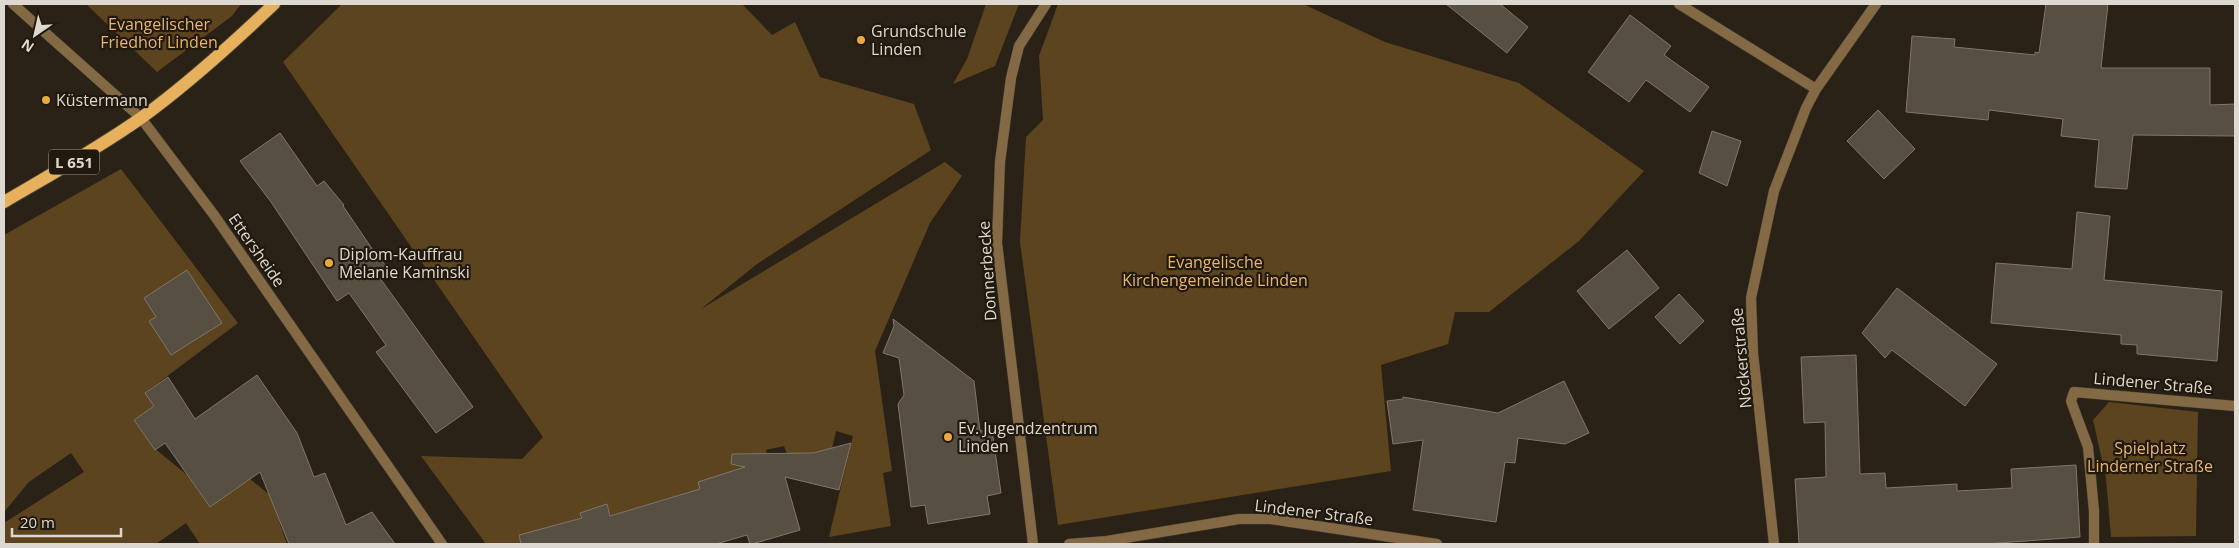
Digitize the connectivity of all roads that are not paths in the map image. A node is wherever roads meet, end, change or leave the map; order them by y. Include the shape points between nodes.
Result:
1 (13, 4) edge
2 (274, 4) edge
3 (1046, 4) edge
4 (1679, 4) edge
5 (1876, 4) edge
6 (1816, 89) junction
7 (142, 118) junction
8 (4, 202) edge
9 (2235, 406) edge
10 (1107, 543) edge
11 (442, 544) edge
12 (1033, 544) edge
13 (1069, 544) edge
14 (1437, 544) edge
15 (1774, 544) edge
16 (2094, 544) edge

1 - 7 street, Ettersheide
2 - 7 main road, L 651 via 219,56
3 - 12 street, Donnerbecke via 1019,46 1011,78 1000,162 997,243
4 - 6 street
5 - 6 street, Nöckerstraße
6 - 15 street, Nöckerstraße via 1774,192 1751,298 1753,353
7 - 8 main road, L 651 via 96,149
7 - 11 street, Ettersheide via 214,215
9 - 16 street, Lindener Straße via 2074,392 2070,401 2088,448
10 - 13 street, Lindener Straße
10 - 14 street, Lindener Straße via 1239,519 1270,520

